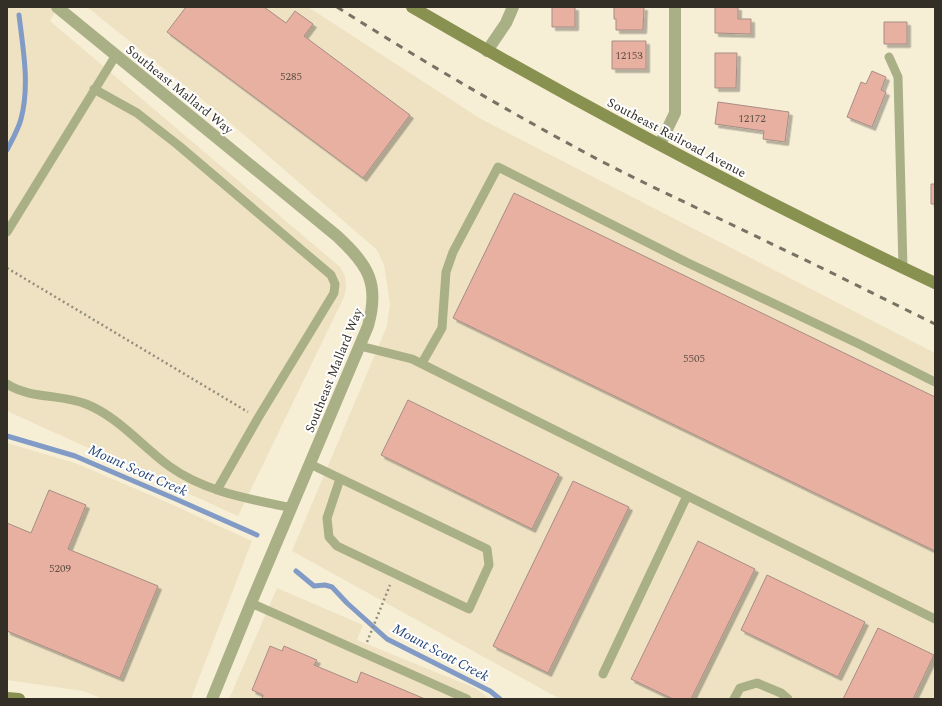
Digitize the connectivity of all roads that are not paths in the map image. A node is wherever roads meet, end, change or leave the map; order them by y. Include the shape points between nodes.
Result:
1 (57, 7) edge
2 (412, 7) edge
3 (513, 7) edge
4 (675, 7) edge
5 (487, 51) junction
6 (116, 55) junction
7 (889, 57) dead end
8 (94, 89) junction
9 (660, 144) junction
10 (7, 232) edge
11 (903, 268) junction
12 (935, 283) edge
13 (360, 346) junction
14 (422, 363) junction
15 (935, 382) edge
16 (7, 384) edge
17 (310, 464) junction
18 (340, 479) junction
19 (217, 490) junction
20 (688, 496) junction
21 (292, 508) junction
22 (251, 603) junction
23 (935, 619) edge
24 (603, 674) dead end
25 (7, 698) edge
26 (19, 699) edge
27 (212, 699) edge
28 (467, 699) edge
29 (734, 699) edge
30 (788, 699) edge

1 - 6 street, Southeast Mallard Way
2 - 5 street, Southeast Railroad Avenue
3 - 5 street via 506,23
4 - 9 street via 675,113
5 - 9 street, Southeast Railroad Avenue
6 - 8 lane
6 - 13 street, Southeast Mallard Way via 337,236 358,257 368,272 374,296 371,315
7 - 11 lane via 898,76
8 - 10 lane
8 - 19 lane via 137,113 178,145 331,275 335,284 334,292
9 - 11 street, Southeast Railroad Avenue via 763,199
11 - 12 street, Southeast Railroad Avenue
13 - 14 lane
13 - 17 street, Southeast Mallard Way
14 - 15 lane via 442,328 446,272 453,252 498,167 686,262
14 - 20 lane
16 - 19 lane via 31,393 64,397 86,404 113,420 169,466 192,481
17 - 18 lane
17 - 21 street, Southeast Mallard Way
18 - 18 lane via 488,550 489,565 469,609 337,546 329,537 327,518
19 - 21 lane
20 - 23 lane
20 - 24 lane
21 - 22 street, Southeast Mallard Way
22 - 27 street, Southeast Mallard Way
22 - 28 lane
25 - 26 street
29 - 30 lane via 740,688 757,683 781,693

